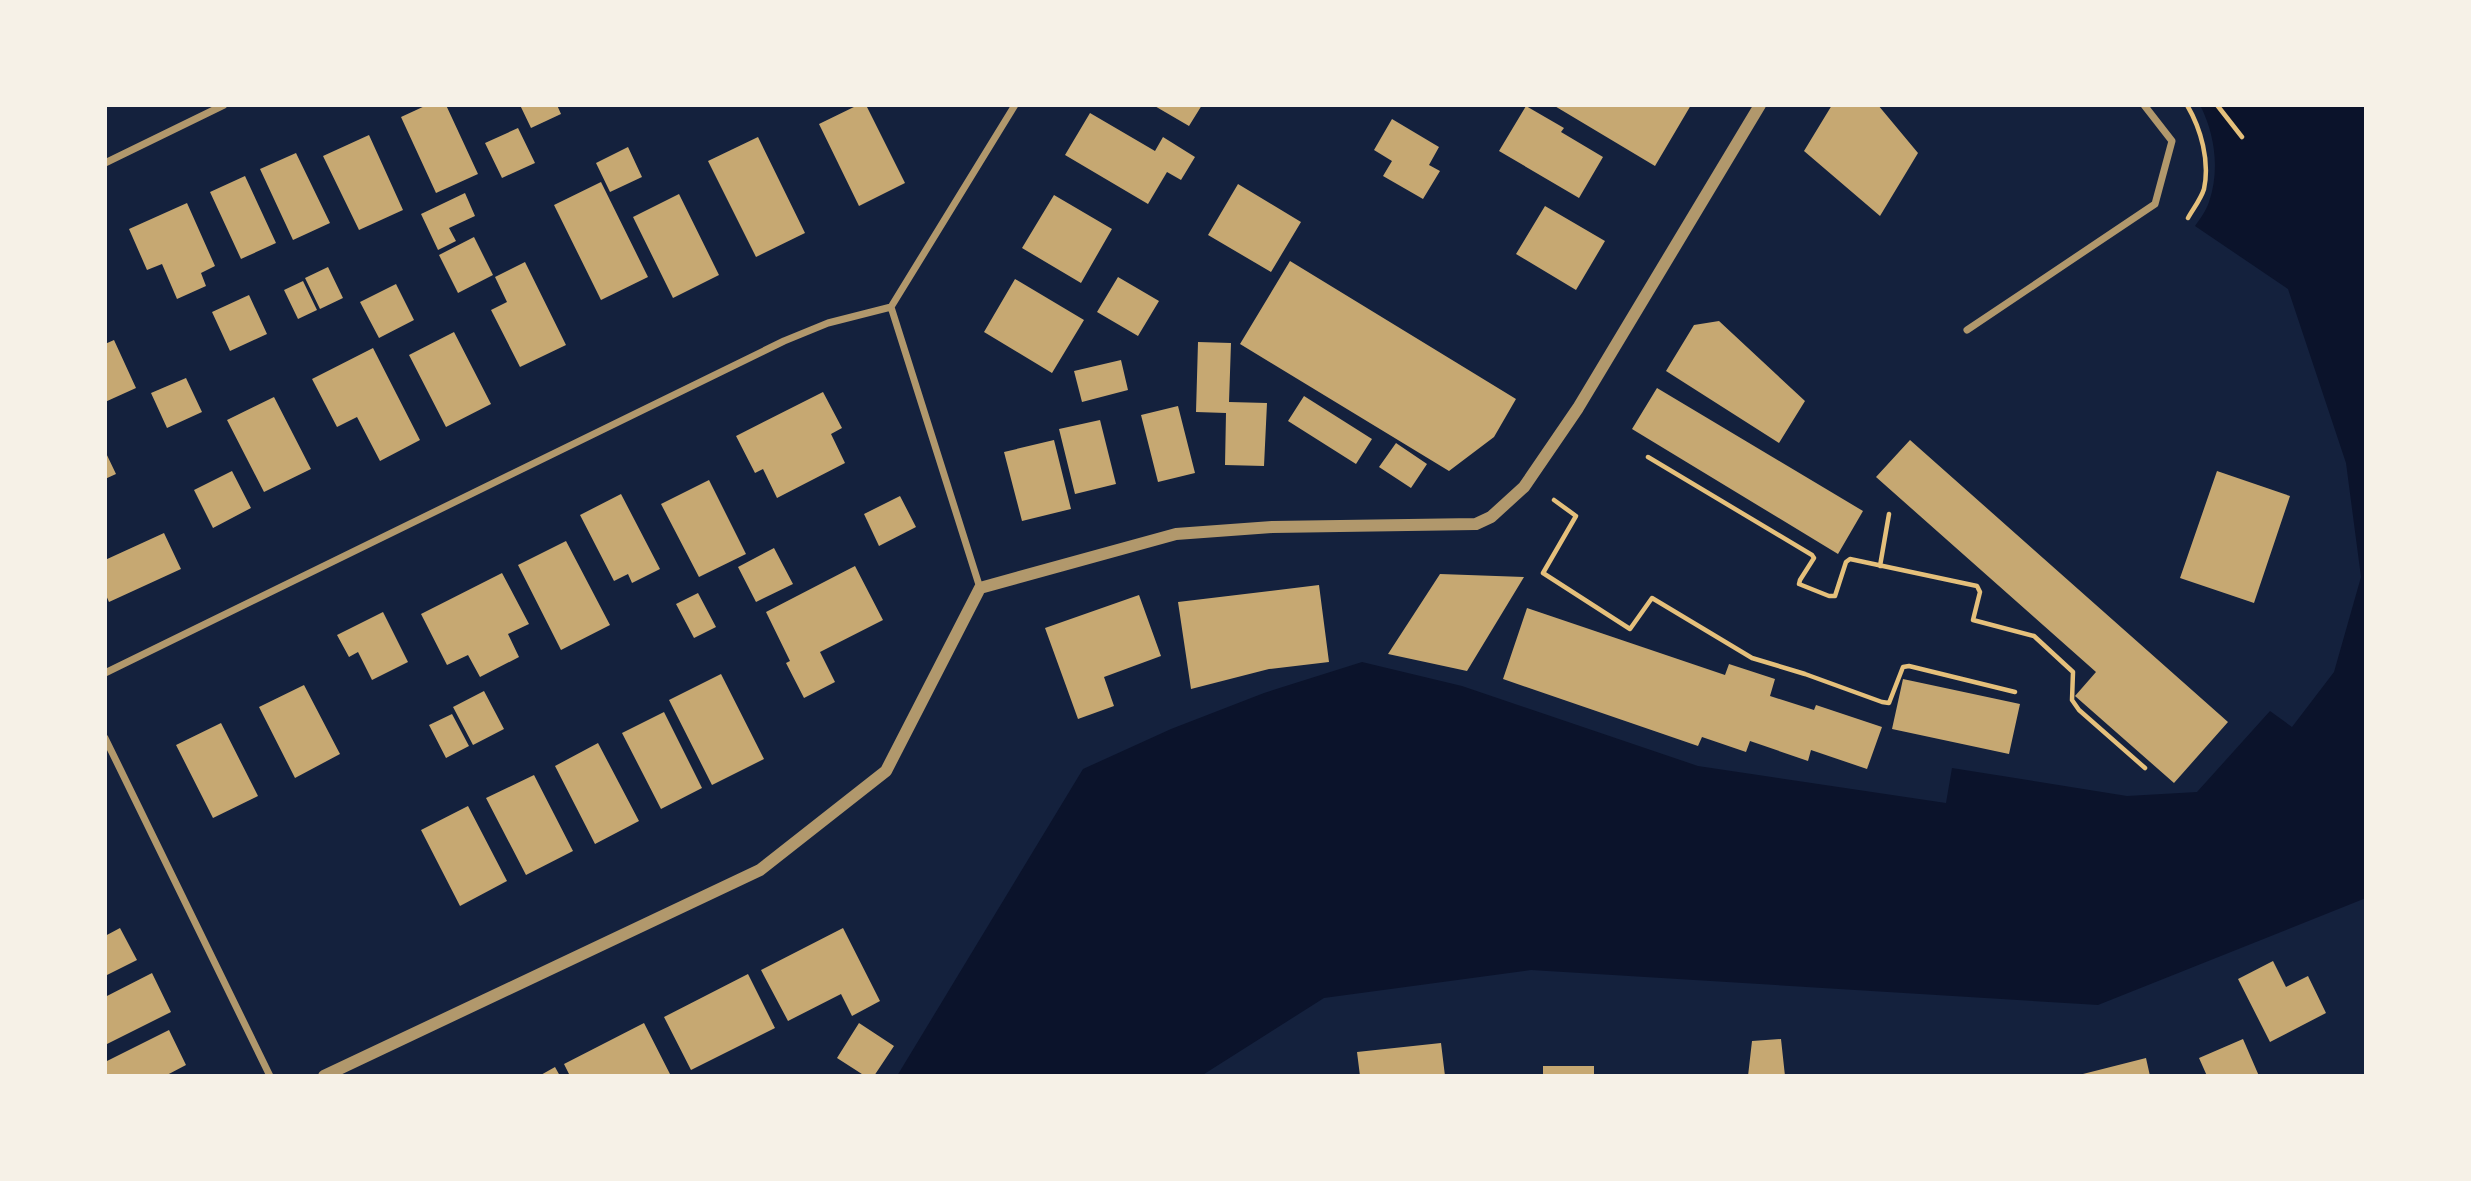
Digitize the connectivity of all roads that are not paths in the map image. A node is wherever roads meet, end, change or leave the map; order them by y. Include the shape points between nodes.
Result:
1 (224, 105) edge
2 (1015, 105) edge
3 (1760, 105) edge
4 (2144, 105) edge
5 (105, 163) edge
6 (891, 307) junction
7 (1967, 330) dead end
8 (980, 589) junction
9 (105, 673) edge
10 (105, 738) edge
11 (270, 1076) edge
12 (324, 1076) edge

1 - 5 street
2 - 6 street
3 - 8 street via 1578,408 1524,487 1491,517 1476,524 1272,527 1176,534
4 - 7 street via 2172,141 2155,204
6 - 8 street
6 - 9 street via 828,323 784,341
8 - 12 street via 886,771 760,870
10 - 11 street

